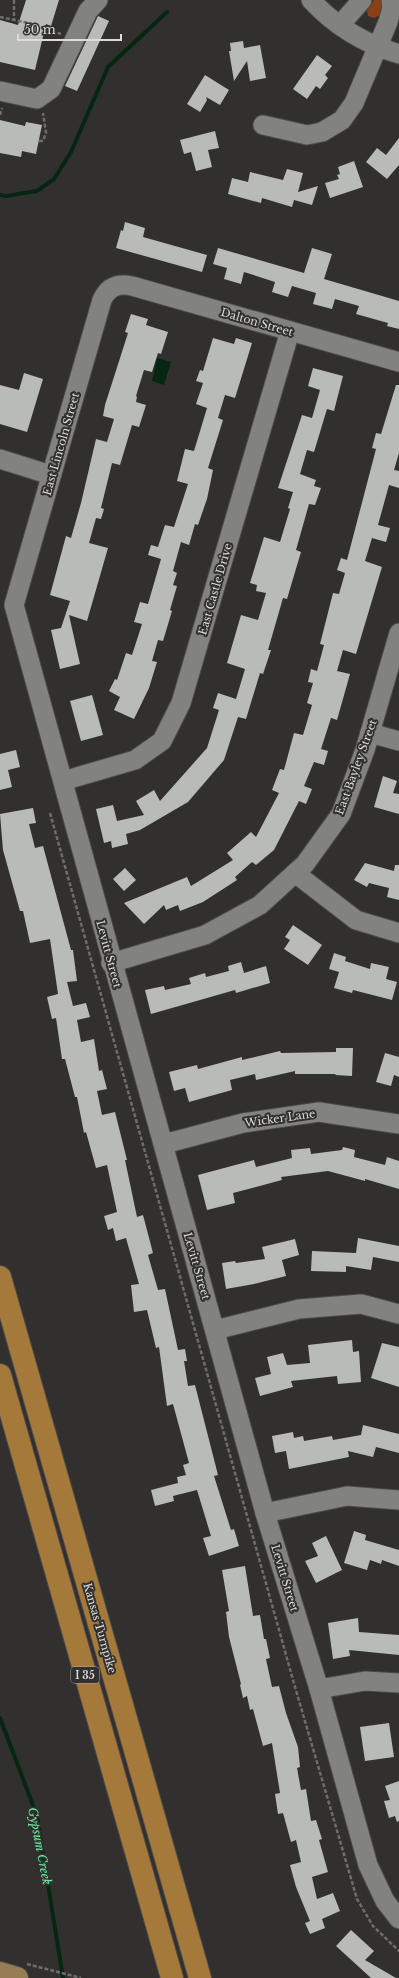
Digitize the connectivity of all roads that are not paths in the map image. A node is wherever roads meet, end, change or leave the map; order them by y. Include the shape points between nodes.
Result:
1 (98, 0) edge
2 (311, 0) edge
3 (362, 0) edge
4 (391, 0) edge
5 (340, 25) junction
6 (377, 46) junction
7 (399, 54) edge
8 (0, 91) edge
9 (263, 125) dead end
10 (114, 286) joint
11 (290, 331) junction
12 (399, 362) edge
13 (0, 459) edge
14 (51, 476) junction
15 (14, 605) joint
16 (399, 633) edge
17 (370, 733) junction
18 (399, 741) edge
19 (63, 781) junction
20 (295, 873) junction
21 (399, 932) edge
22 (111, 963) junction
23 (399, 1124) edge
24 (164, 1144) junction
25 (0, 1277) edge
26 (399, 1314) edge
27 (215, 1330) junction
28 (0, 1375) edge
29 (399, 1500) edge
30 (265, 1513) junction
31 (399, 1683) edge
32 (319, 1689) junction
33 (399, 1919) edge
34 (171, 1976) edge
35 (200, 1978) edge

1 - 8 street via 88,11 51,89 37,99
2 - 5 street
3 - 5 street
4 - 6 street via 392,8 388,22
5 - 6 street
6 - 7 street
6 - 9 street via 350,111 338,124 322,132 307,135
10 - 11 street, Dalton Street via 132,286
10 - 14 street, East Lincoln Street via 102,300
11 - 12 street, Dalton Street
11 - 19 street, East Castle Drive via 181,703 162,741 135,760
13 - 14 street
14 - 15 street, East Lincoln Street
15 - 19 street, Levitt Street
16 - 17 street, East Bayley Street
17 - 18 street
17 - 20 street, East Bayley Street via 341,814 305,864
19 - 22 street, Levitt Street
20 - 21 street via 356,920
20 - 22 street, East Bayley Street via 260,905 205,935
22 - 24 street, Levitt Street
23 - 24 street, Wicker Lane via 319,1112 243,1123
24 - 27 street, Levitt Street
25 - 35 highway, Kansas Turnpike / I 35
26 - 27 street via 361,1304 299,1309
27 - 30 street, Levitt Street
28 - 34 highway, I 35
29 - 30 street via 347,1496
30 - 32 street, Levitt Street
31 - 32 street via 366,1681
32 - 33 street, Levitt Street via 368,1866 385,1901

